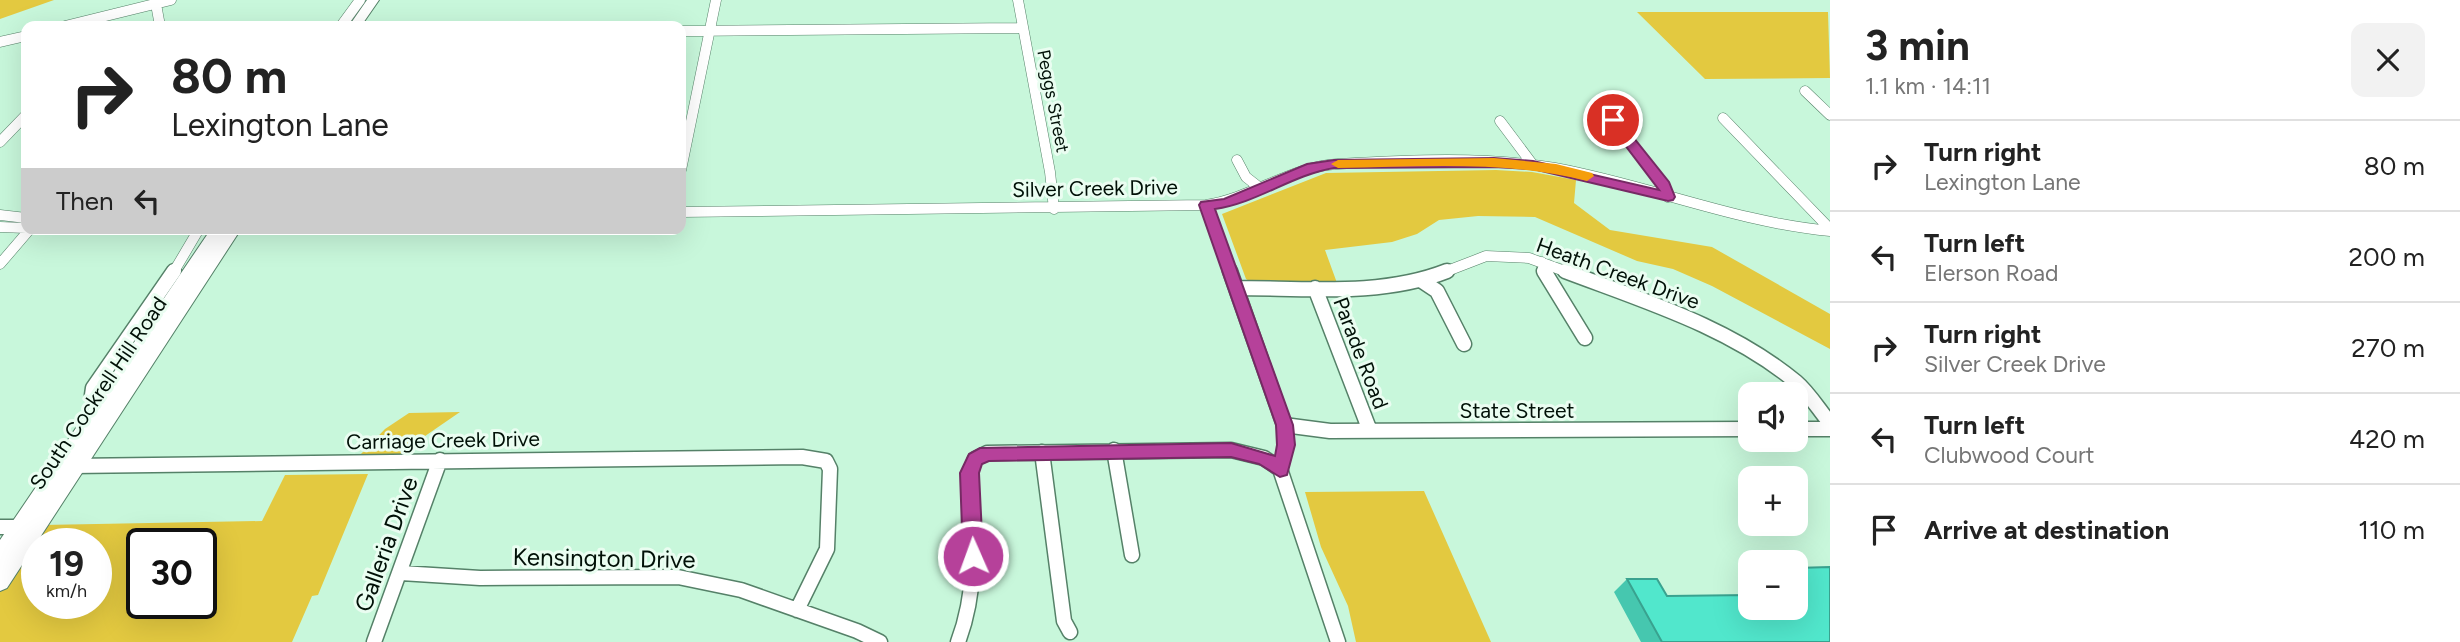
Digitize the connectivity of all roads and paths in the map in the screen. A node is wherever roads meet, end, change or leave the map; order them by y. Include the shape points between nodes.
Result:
1 (171, 0) edge
2 (360, 0) edge
3 (373, 0) edge
4 (384, 0) edge
5 (716, 0) edge
6 (1018, 0) edge
7 (156, 4) junction
8 (86, 21) edge
9 (159, 21) edge
10 (345, 21) edge
11 (358, 21) edge
12 (370, 21) edge
13 (1023, 28) junction
14 (709, 30) junction
15 (686, 31) edge
16 (21, 37) edge
17 (0, 42) edge
18 (1805, 91) dead end
19 (1830, 115) edge
20 (1723, 118) dead end
21 (21, 120) edge
22 (1613, 120) dead end
23 (1500, 121) dead end
24 (0, 142) edge
25 (686, 145) edge
26 (1237, 160) dead end
27 (1533, 165) junction
28 (1260, 188) junction
29 (1668, 197) junction
30 (1206, 205) junction
31 (1054, 208) junction
32 (686, 212) edge
33 (0, 215) edge
34 (21, 217) edge
35 (0, 227) edge
36 (21, 228) edge
37 (1830, 230) edge
38 (23, 235) edge
39 (195, 235) edge
40 (215, 235) edge
41 (230, 235) edge
42 (1542, 262) junction
43 (0, 264) edge
44 (1422, 281) junction
45 (1236, 288) junction
46 (1315, 288) junction
47 (1585, 338) dead end
48 (1464, 344) dead end
49 (115, 397) junction
50 (1830, 423) edge
51 (1284, 425) junction
52 (1738, 429) edge
53 (1808, 429) edge
54 (1830, 429) edge
55 (1370, 431) junction
56 (1114, 450) junction
57 (1042, 452) junction
58 (440, 460) junction
59 (69, 466) junction
60 (1280, 469) junction
61 (0, 527) edge
62 (29, 527) junction
63 (1132, 555) dead end
64 (0, 556) edge
65 (401, 573) junction
66 (0, 582) edge
67 (797, 610) junction
68 (1070, 632) dead end
69 (374, 642) edge
70 (880, 642) edge
71 (958, 642) edge
72 (1338, 642) edge

1 - 7 street
2 - 10 street
3 - 11 main road
4 - 12 main road
5 - 14 street
6 - 13 street, Peggs Street
7 - 8 street
7 - 9 street
13 - 14 street
13 - 31 street, Peggs Street
14 - 15 street
14 - 25 street
16 - 17 street
18 - 19 street
20 - 37 street
21 - 24 street
22 - 29 street via 1664,185
23 - 27 street
26 - 28 street
27 - 28 street, Silver Creek Drive via 1334,164 1312,167
27 - 29 street, Silver Creek Drive
28 - 30 street, Silver Creek Drive via 1226,203
29 - 37 street, Silver Creek Drive via 1773,224
30 - 31 street, Silver Creek Drive
30 - 45 street
31 - 32 street, Silver Creek Drive
33 - 34 street
35 - 36 street
38 - 43 street
39 - 49 street via 163,290 93,388 92,395
40 - 49 main road, South Cockrell Hill Road
41 - 49 main road, South Cockrell Hill Road
42 - 44 street, Heath Creek Drive via 1486,256
42 - 47 street via 1545,275
42 - 50 street, Heath Creek Drive via 1680,314 1750,350 1797,383
44 - 46 street, Heath Creek Drive via 1386,287
44 - 48 street via 1437,291
45 - 46 street, Heath Creek Drive
45 - 51 street
46 - 55 street, Parade Road
49 - 59 main road, South Cockrell Hill Road
51 - 55 street, State Street
51 - 60 street via 1286,445
52 - 55 street, State Street
53 - 54 street
56 - 57 street
56 - 60 street via 1231,450 1264,458
56 - 63 street
57 - 68 street via 1064,621
57 - 71 street via 987,453 975,459 970,473 974,584
58 - 59 street, Carriage Creek Drive
58 - 65 street, Galleria Drive
58 - 67 street, Carriage Creek Drive via 802,457 826,461 830,470 827,549
59 - 62 main road, South Cockrell Hill Road
60 - 72 street
61 - 62 street
62 - 64 main road, South Cockrell Hill Road
62 - 66 main road, South Cockrell Hill Road
65 - 67 street, Kensington Drive via 480,578 678,577 741,590
65 - 69 street, Galleria Drive
67 - 70 street, Kensington Drive

